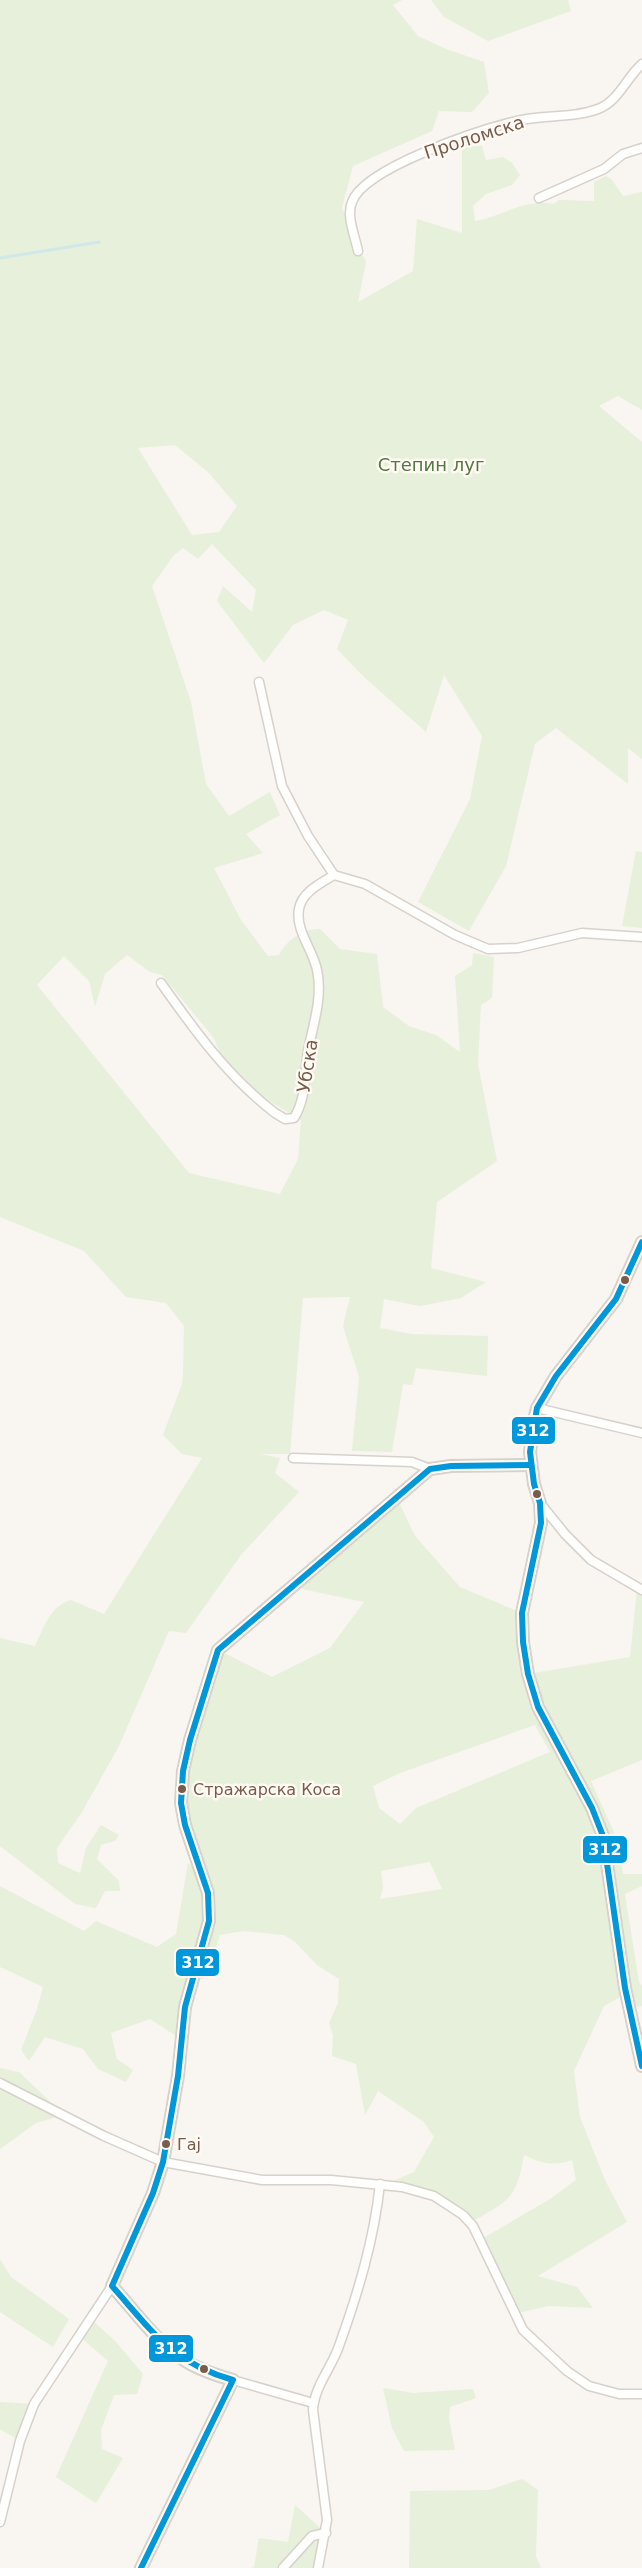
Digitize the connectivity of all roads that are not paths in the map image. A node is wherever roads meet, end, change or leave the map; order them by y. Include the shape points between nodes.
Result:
1 (642, 64) edge
2 (642, 148) edge
3 (539, 198) dead end
4 (358, 250) dead end
5 (259, 682) dead end
6 (334, 875) junction
7 (642, 937) edge
8 (161, 983) dead end
9 (642, 1243) edge
10 (537, 1408) junction
11 (642, 1433) edge
12 (293, 1458) dead end
13 (531, 1465) junction
14 (430, 1469) junction
15 (539, 1500) junction
16 (642, 1590) edge
17 (642, 2066) edge
18 (0, 2083) edge
19 (163, 2162) junction
20 (380, 2184) junction
21 (112, 2286) junction
22 (233, 2380) junction
23 (642, 2394) edge
24 (313, 2403) junction
25 (0, 2522) edge
26 (326, 2533) junction
27 (141, 2568) edge
28 (283, 2568) edge
29 (318, 2568) edge

1 - 4 street, Проломска via 618,94 599,109 513,122 384,171 361,188 351,202 349,212
2 - 3 street
5 - 6 street via 282,786
6 - 7 street via 365,884 455,935 488,949 518,948 582,933
6 - 8 street, Убска via 310,892 299,910 300,926 319,980 306,1086 294,1118 285,1119 275,1113 222,1066
9 - 10 street via 616,1299 556,1376
10 - 11 street
10 - 13 street
12 - 14 street via 412,1462
13 - 14 street
13 - 15 street
14 - 19 street via 218,1650 190,1740 182,1785 182,1816 210,1909 185,2007
15 - 16 street via 591,1560
15 - 17 street via 541,1522 522,1613 528,1674 538,1707 599,1824 625,1988
18 - 19 street
19 - 20 street via 262,2180
19 - 21 street
20 - 23 street via 428,2194 463,2215 476,2231 520,2327 567,2371 598,2389
20 - 24 street via 367,2260 339,2346
21 - 22 street via 154,2335 180,2357
21 - 25 street via 34,2404 20,2441
22 - 24 street
22 - 27 street
24 - 26 street
26 - 28 street via 312,2536
26 - 29 street

